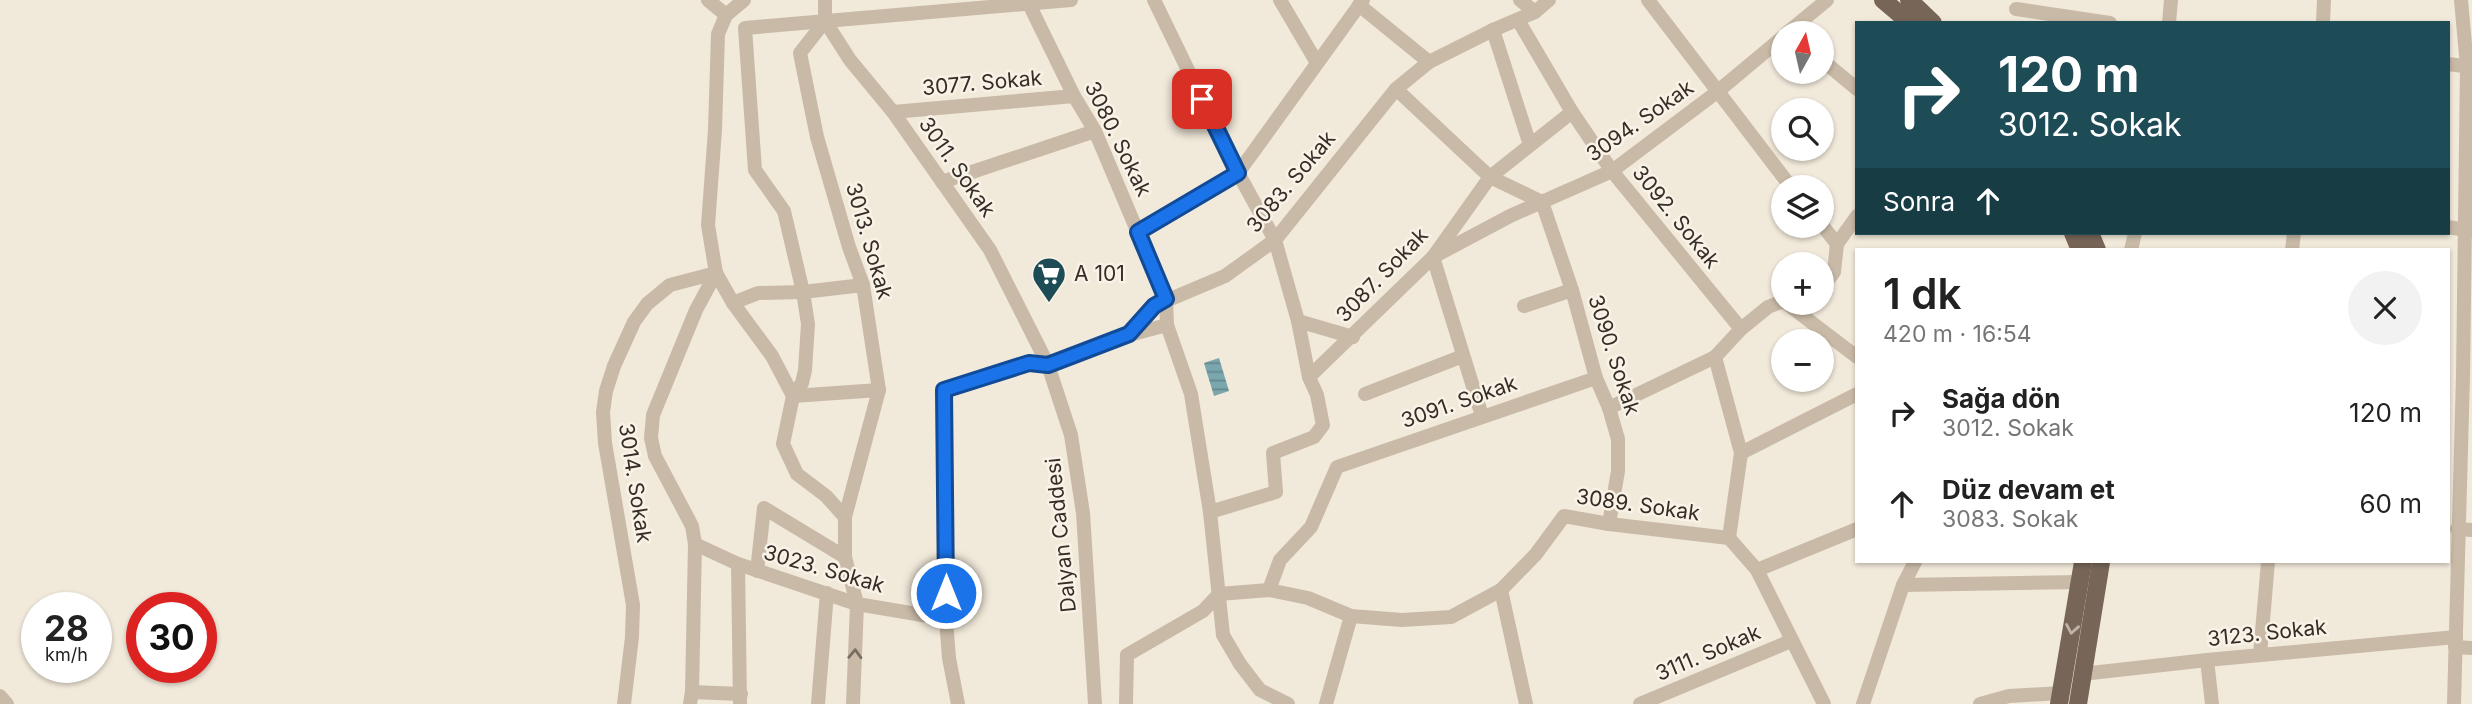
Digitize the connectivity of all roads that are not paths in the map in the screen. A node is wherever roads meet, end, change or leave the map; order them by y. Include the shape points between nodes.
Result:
1 (708, 0) edge
2 (729, 0) edge
3 (744, 0) edge
4 (825, 0) edge
5 (1071, 0) edge
6 (1154, 0) edge
7 (1280, 0) edge
8 (1520, 0) edge
9 (1549, 0) edge
10 (1648, 0) edge
11 (1827, 0) edge
12 (1883, 0) edge
13 (1909, 0) edge
14 (2171, 0) edge
15 (2325, 0) edge
16 (2461, 0) edge
17 (1027, 2) edge
18 (1361, 3) edge
19 (2015, 11) edge
20 (1535, 12) junction
21 (726, 15) junction
22 (1518, 20) junction
23 (825, 21) junction
24 (1802, 21) edge
25 (1908, 21) edge
26 (1931, 21) edge
27 (2094, 21) edge
28 (2169, 21) edge
29 (2323, 21) edge
30 (1493, 30) junction
31 (1771, 47) edge
32 (1429, 62) junction
33 (1317, 63) junction
34 (2450, 64) edge
35 (2469, 67) edge
36 (1834, 70) edge
37 (1855, 87) edge
38 (1396, 89) junction
39 (1717, 92) junction
40 (1074, 96) junction
41 (893, 112) junction
42 (1572, 112) junction
43 (1095, 131) junction
44 (1530, 145) junction
45 (1612, 171) junction
46 (1238, 173) junction
47 (1782, 175) edge
48 (1490, 177) junction
49 (942, 181) junction
50 (1542, 202) junction
51 (1855, 219) edge
52 (2450, 227) edge
53 (2469, 231) edge
54 (1138, 232) junction
55 (1833, 238) edge
56 (1275, 240) junction
57 (1837, 243) junction
58 (1433, 257) junction
59 (2468, 266) edge
60 (1834, 272) edge
61 (716, 273) junction
62 (863, 285) junction
63 (1572, 290) junction
64 (803, 292) junction
65 (1166, 299) junction
66 (733, 303) junction
67 (1524, 306) dead end
68 (1771, 307) edge
69 (1805, 315) edge
70 (1298, 321) junction
71 (1167, 325) junction
72 (1741, 329) junction
73 (1129, 334) junction
74 (1353, 337) junction
75 (1463, 355) junction
76 (1855, 355) edge
77 (1715, 358) junction
78 (1048, 365) junction
79 (2461, 375) edge
80 (1309, 377) junction
81 (1595, 379) junction
82 (879, 390) junction
83 (1365, 394) dead end
84 (1855, 395) edge
85 (793, 396) junction
86 (1609, 408) junction
87 (1482, 416) junction
88 (1741, 453) junction
89 (1210, 512) junction
90 (2453, 514) edge
91 (845, 517) junction
92 (1609, 524) junction
93 (1855, 530) edge
94 (2465, 530) edge
95 (1729, 538) junction
96 (695, 544) junction
97 (845, 557) junction
98 (1914, 563) edge
99 (2083, 563) edge
100 (2101, 563) edge
101 (2268, 563) edge
102 (738, 564) junction
103 (1757, 570) junction
104 (757, 571) junction
105 (2080, 582) junction
106 (1903, 585) junction
107 (1269, 590) junction
108 (1501, 590) junction
109 (827, 593) junction
110 (1219, 594) junction
111 (857, 604) junction
112 (1351, 616) junction
113 (946, 619) junction
114 (1791, 641) junction
115 (2456, 642) junction
116 (2472, 648) edge
117 (2260, 655) junction
118 (2207, 660) junction
119 (2082, 674) junction
120 (0, 696) edge
121 (691, 698) edge
122 (740, 699) edge
123 (2060, 699) edge
124 (7, 704) edge
125 (624, 704) edge
126 (818, 704) edge
127 (853, 704) edge
128 (958, 704) edge
129 (1095, 704) edge
130 (1126, 704) edge
131 (1288, 704) edge
132 (1326, 704) edge
133 (1526, 704) edge
134 (1640, 704) edge
135 (1824, 704) edge
136 (1863, 704) edge
137 (1980, 704) edge
138 (2078, 704) edge
139 (2212, 704) edge
140 (2454, 704) edge

1 - 21 street
2 - 21 street
3 - 21 street
4 - 23 street
5 - 17 street
6 - 46 street
7 - 33 street
8 - 20 street
9 - 20 street, 3083. Sokak
10 - 39 street
11 - 24 street, 3094. Sokak
12 - 25 main road
13 - 26 main road
14 - 28 street
15 - 29 street
16 - 35 street
17 - 23 street
17 - 40 street, 3080. Sokak
18 - 32 street
18 - 33 street
19 - 27 street
20 - 22 street, 3083. Sokak
21 - 61 street via 718,34 708,225
22 - 30 street, 3083. Sokak
22 - 42 street, 3092. Sokak
23 - 41 street, 3011. Sokak
23 - 62 street, 3013. Sokak via 800,53 817,137
23 - 64 street via 745,28 755,170 784,211
30 - 32 street, 3083. Sokak
30 - 44 street
31 - 39 street, 3094. Sokak
32 - 38 street, 3083. Sokak
33 - 46 street
34 - 35 street
35 - 53 street
36 - 37 street
38 - 48 street
38 - 56 street, 3083. Sokak
39 - 45 street, 3094. Sokak
39 - 47 street
40 - 41 street, 3077. Sokak
40 - 43 street, 3080. Sokak
41 - 49 street, 3011. Sokak
42 - 44 street, 3087. Sokak
42 - 45 street, 3092. Sokak
43 - 49 street
43 - 54 street, 3080. Sokak
44 - 48 street, 3087. Sokak
45 - 50 street, 3094. Sokak
45 - 72 street, 3092. Sokak
46 - 54 street
46 - 56 street
48 - 50 street
48 - 58 street, 3087. Sokak
49 - 78 street, 3011. Sokak via 990,250
50 - 58 street, 3094. Sokak
50 - 63 street, 3090. Sokak
51 - 57 street
52 - 53 street
53 - 59 street
54 - 65 street, 3080. Sokak
55 - 57 street
56 - 65 street, 3083. Sokak via 1225,276
56 - 70 street
57 - 60 street
58 - 74 street, 3087. Sokak
58 - 75 street
59 - 79 street
61 - 66 street
61 - 96 street via 653,415 651,438 655,456 692,526
61 - 125 street, 3014. Sokak via 670,285 647,304 634,322 606,391 605,443 633,605
62 - 64 street
62 - 82 street, 3013. Sokak
63 - 67 street
63 - 81 street, 3090. Sokak
64 - 66 street via 758,293
64 - 85 street via 807,356 802,383
65 - 71 street
65 - 73 street, 3083. Sokak
66 - 85 street via 772,356
68 - 72 street
69 - 76 street
70 - 74 street
70 - 80 street
71 - 73 street
71 - 89 street via 1191,394
72 - 77 street
73 - 78 street, 3083. Sokak
74 - 80 street, 3087. Sokak
75 - 83 street
75 - 87 street
77 - 86 street
77 - 88 street
78 - 113 street, 3083. Sokak via 1029,363 944,390
78 - 129 street, Dalyan Caddesi via 1072,435 1083,513
79 - 90 street
80 - 89 street via 1323,425 1314,437 1273,453 1276,492
81 - 86 street, 3090. Sokak
81 - 87 street, 3091. Sokak
82 - 85 street
82 - 91 street, 3013. Sokak
84 - 88 street
85 - 91 street via 783,444 797,474
86 - 92 street, 3090. Sokak via 1618,439 1618,471
87 - 107 street, 3091. Sokak via 1337,467 1311,527 1280,559
88 - 95 street
89 - 110 street
90 - 94 street
91 - 97 street, 3013. Sokak
92 - 95 street, 3089. Sokak
92 - 108 street, 3089. Sokak via 1564,516
93 - 103 street
94 - 115 street
95 - 103 street
96 - 102 street, 3023. Sokak
96 - 121 street
97 - 104 street via 764,508
97 - 111 street, 3013. Sokak
98 - 106 street
99 - 105 main road
100 - 119 main road
101 - 117 street
102 - 104 street, 3023. Sokak
102 - 122 street
103 - 114 street
104 - 109 street, 3023. Sokak
105 - 106 street
105 -> 123 main road
106 - 136 street
107 - 110 street, 3089. Sokak
107 - 112 street, 3089. Sokak via 1308,598
108 - 112 street, 3089. Sokak via 1451,617
108 - 133 street
109 - 111 street, 3023. Sokak
109 - 126 street
110 - 130 street via 1203,611 1127,655
110 - 131 street via 1223,635 1240,664 1260,690
111 - 113 street, 3023. Sokak
127 -> 111 street, 3013. Sokak
112 - 132 street
113 - 128 street
114 - 134 street, 3111. Sokak
114 - 135 street
115 - 116 street, 3123. Sokak
115 - 117 street, 3123. Sokak
115 - 140 street
117 - 118 street, 3123. Sokak
118 - 119 street, 3123. Sokak
118 - 139 street
119 - 138 main road
120 - 124 street
121 - 122 street
123 - 137 street via 2008,696

